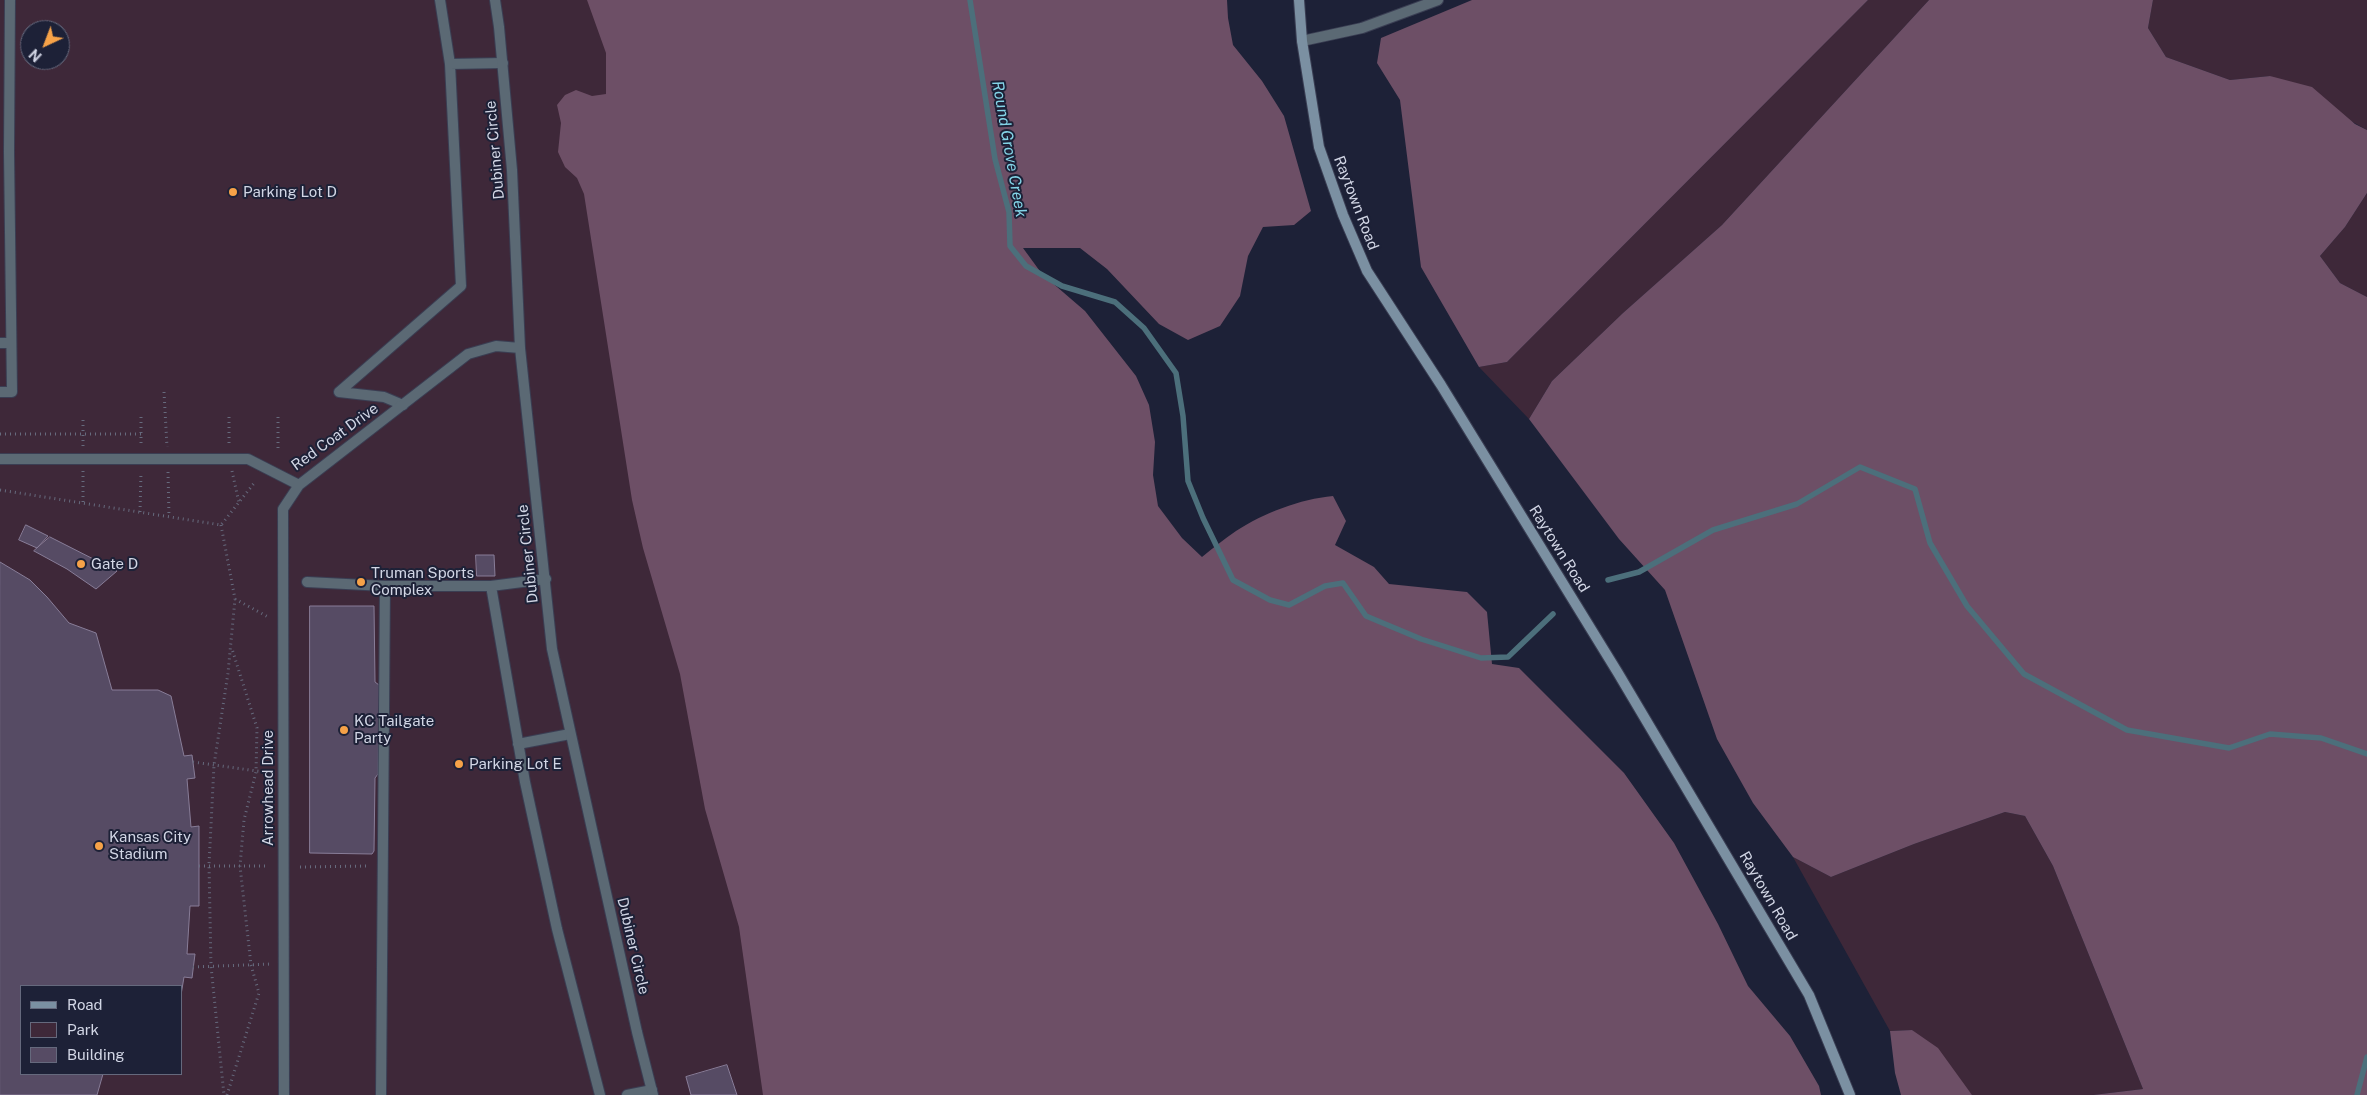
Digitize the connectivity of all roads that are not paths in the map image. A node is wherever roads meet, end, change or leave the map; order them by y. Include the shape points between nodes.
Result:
1 (10, 0) edge
2 (440, 0) edge
3 (495, 0) edge
4 (1299, 0) edge
5 (1438, 0) edge
6 (1302, 41) junction
7 (502, 63) junction
8 (450, 64) junction
9 (5, 80) edge
10 (0, 343) edge
11 (11, 343) junction
12 (520, 348) junction
13 (0, 392) edge
14 (403, 405) junction
15 (0, 459) edge
16 (299, 485) junction
17 (546, 579) junction
18 (307, 582) dead end
19 (385, 586) junction
20 (490, 586) junction
21 (570, 734) junction
22 (518, 744) junction
23 (652, 1092) edge
24 (284, 1095) edge
25 (381, 1095) edge
26 (600, 1095) edge
27 (627, 1095) edge
28 (1850, 1095) edge

1 - 9 street
2 - 8 street
3 - 7 street, Dubiner Circle
4 - 6 main road, Raytown Road
5 - 6 street via 1362,28
6 - 28 main road, Raytown Road via 1319,146 1343,216 1367,271 1618,673 1809,995
7 - 8 street
7 - 12 street, Dubiner Circle via 514,210
8 - 14 street via 461,286 339,392 384,397
9 - 11 street
10 - 11 street
11 - 13 street via 12,392
12 - 14 street, Red Coat Drive via 496,346 468,354
12 - 17 street, Dubiner Circle
14 - 16 street, Red Coat Drive
15 - 16 street, Red Coat Drive via 248,459
16 - 24 street, Arrowhead Drive via 283,509
17 - 20 street
17 - 21 street, Dubiner Circle via 552,648
18 - 19 street
19 - 20 street
19 - 25 street
20 - 22 street
21 - 22 street
21 - 23 street, Dubiner Circle
22 - 26 street via 557,929
23 - 27 street

